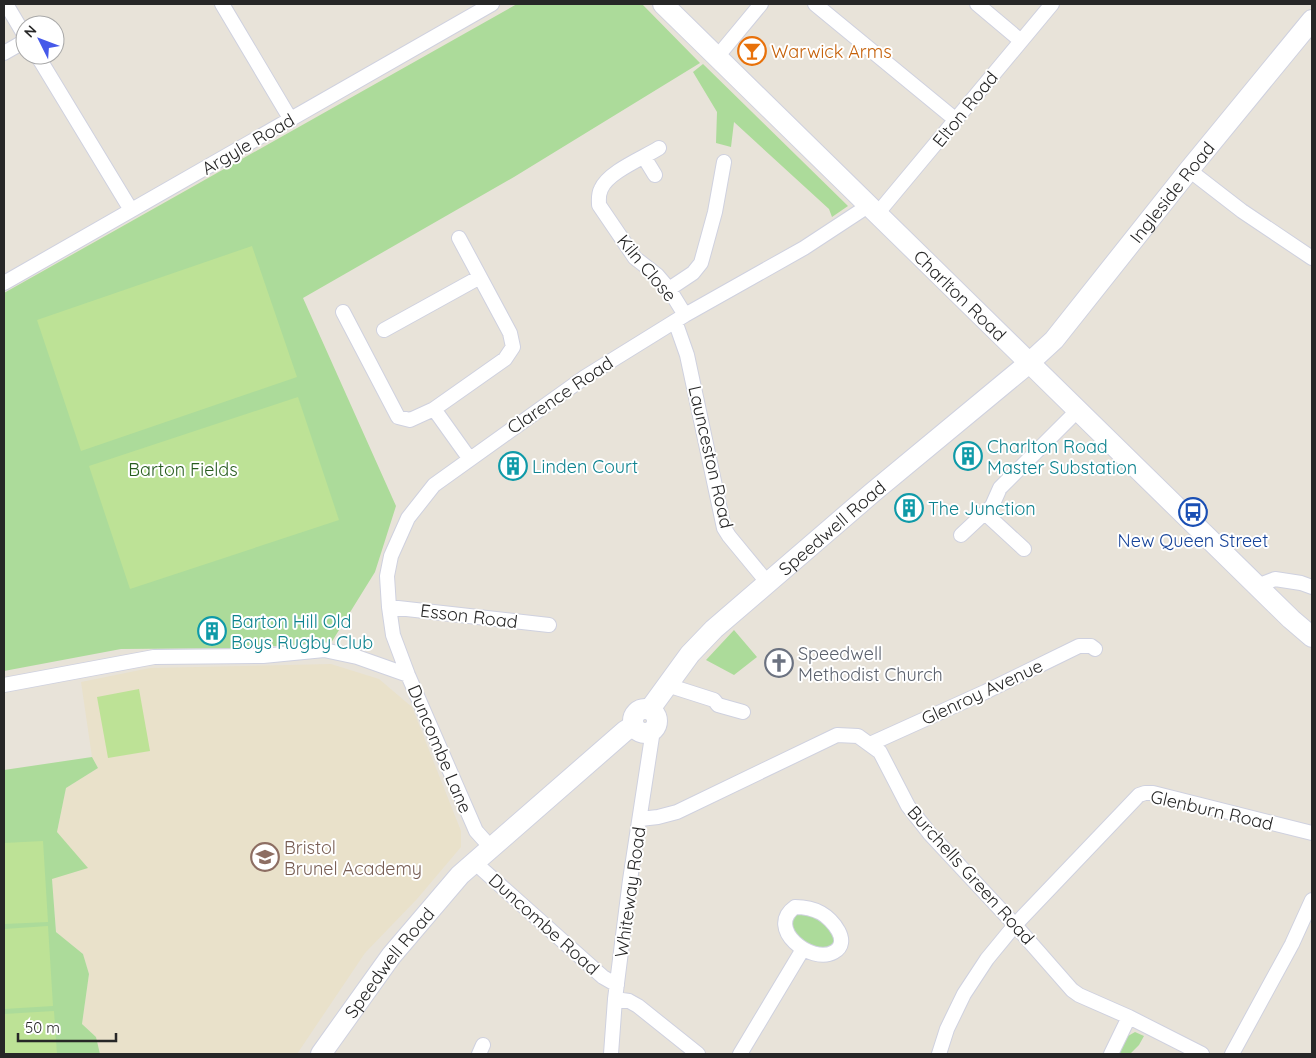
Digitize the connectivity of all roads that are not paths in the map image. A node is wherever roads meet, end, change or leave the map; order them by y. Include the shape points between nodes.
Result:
1 (6, 4) edge
2 (222, 4) edge
3 (492, 4) edge
4 (663, 4) edge
5 (761, 4) edge
6 (815, 4) edge
7 (977, 4) edge
8 (1052, 4) edge
9 (15, 19) edge
10 (1312, 20) edge
11 (1021, 40) junction
12 (15, 47) edge
13 (4, 53) edge
14 (717, 57) junction
15 (43, 65) edge
16 (291, 120) junction
17 (956, 120) junction
18 (659, 148) dead end
19 (644, 157) junction
20 (724, 162) dead end
21 (1190, 170) junction
22 (655, 175) dead end
23 (131, 210) junction
24 (872, 210) junction
25 (459, 238) dead end
26 (1312, 258) edge
27 (480, 277) junction
28 (4, 283) edge
29 (669, 289) junction
30 (344, 312) dead end
31 (680, 318) junction
32 (384, 330) dead end
33 (1029, 363) junction
34 (434, 409) junction
35 (1077, 411) junction
36 (469, 458) junction
37 (985, 513) junction
38 (962, 535) dead end
39 (1024, 549) dead end
40 (767, 582) junction
41 (1257, 586) junction
42 (1312, 587) edge
43 (389, 607) junction
44 (549, 625) dead end
45 (1312, 638) edge
46 (1095, 648) dead end
47 (408, 675) junction
48 (4, 685) edge
49 (667, 685) junction
50 (650, 709) junction
51 (743, 712) dead end
52 (633, 726) junction
53 (653, 730) junction
54 (870, 744) junction
55 (561, 786) junction
56 (640, 819) junction
57 (1312, 834) edge
58 (485, 841) junction
59 (466, 868) junction
60 (1312, 900) edge
61 (1015, 925) junction
62 (803, 949) dead end
63 (617, 985) junction
64 (615, 999) junction
65 (1129, 1017) junction
66 (321, 1054) edge
67 (611, 1054) edge
68 (698, 1054) edge
69 (740, 1054) edge
70 (939, 1054) edge
71 (1111, 1054) edge
72 (1202, 1054) edge
73 (1232, 1054) edge

1 - 9 street
2 - 16 street
3 - 16 street, Argyle Road
4 - 14 street, Charlton Road
5 - 14 street
6 - 17 street
7 - 11 street
8 - 11 street, Elton Road
10 - 21 street, Ingleside Road
11 - 17 street, Elton Road
12 - 13 street
14 - 24 street, Charlton Road
15 - 23 street
16 - 23 street, Argyle Road
17 - 24 street, Elton Road
18 - 19 street, Kiln Close
19 - 22 street
19 - 29 street, Kiln Close via 607,180 598,196 599,205 635,258
20 - 29 street via 701,263 693,273
21 - 26 street via 1242,211
21 - 33 street, Ingleside Road via 1054,340
23 - 28 street, Argyle Road
24 - 31 street, Clarence Road
24 - 33 street, Charlton Road
25 - 27 street
27 - 32 street
27 - 34 street via 510,333 513,348 505,359
29 - 31 street, Kiln Close
30 - 34 street via 398,417 410,420
31 - 36 street, Clarence Road via 585,377
31 - 40 street, Launceston Road via 724,528
33 - 35 street, Charlton Road
33 - 40 street, Speedwell Road
34 - 36 street
35 - 37 street via 1000,488
35 - 41 street, Charlton Road
36 - 43 street, Clarence Road via 434,485 408,518 391,556 387,576
37 - 38 street
37 - 39 street
40 - 49 street, Speedwell Road via 714,629
41 - 42 street via 1275,579
41 - 45 street, Charlton Road
43 - 44 street, Esson Road
43 - 47 street, Clarence Road via 393,635
46 - 54 street, Glenroy Avenue via 1079,646
47 - 48 street, Duncombe Lane via 357,657 324,650 263,656 154,657
47 - 58 street, Duncombe Lane via 476,831
49 - 50 street, Speedwell Road
49 - 51 street
50 - 52 street, Speedwell Road via 636,712
50 - 53 street via 657,719
52 - 53 street via 642,733
52 - 55 street, Speedwell Road
53 - 56 street, Whiteway Road
54 - 56 street, Burchells Green Road via 858,736 837,735 677,812
54 - 61 street, Burchells Green Road via 880,752 908,806 930,834
55 - 58 street, Speedwell Road via 501,826
55 - 59 street, Speedwell Road
56 - 63 street, Whiteway Road
57 - 61 street, Glenburn Road via 1145,793 1139,795
58 - 59 street, Speedwell Road
59 - 63 street, Duncombe Road
59 - 66 street, Speedwell Road via 391,956
60 - 73 street via 1292,944
61 - 65 street, Burchells Green Road via 1076,993
61 - 70 street via 986,959 964,994
62 - 69 street
63 - 64 street, Whiteway Road
64 - 67 street, Whiteway Road
64 - 68 street via 638,1006
65 - 71 street
65 - 72 street, Burchells Green Road

